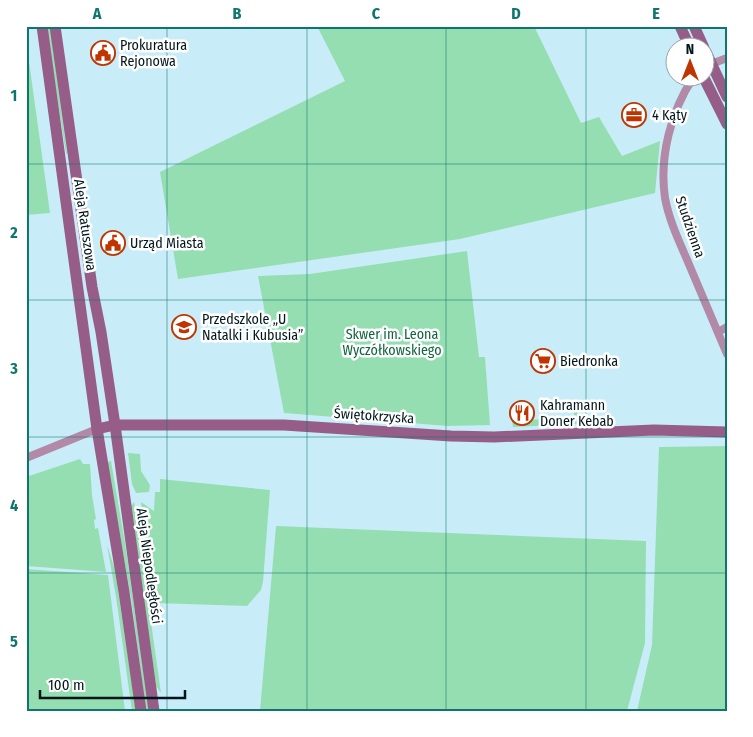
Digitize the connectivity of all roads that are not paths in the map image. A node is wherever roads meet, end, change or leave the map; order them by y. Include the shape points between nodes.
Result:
1 (42, 26) edge
2 (55, 26) edge
3 (680, 26) edge
4 (694, 26) edge
5 (685, 38) edge
6 (699, 38) edge
7 (716, 78) edge
8 (688, 88) edge
9 (709, 88) edge
10 (727, 96) edge
11 (727, 124) edge
12 (92, 287) junction
13 (79, 290) junction
14 (727, 327) edge
15 (718, 332) junction
16 (727, 354) edge
17 (115, 424) junction
18 (97, 428) junction
19 (727, 432) edge
20 (26, 458) edge
21 (141, 711) edge
22 (154, 711) edge

1 - 13 street, Aleja Ratuszowa
2 - 12 street, Aleja Ratuszowa
3 - 5 street
4 - 6 street
7 - 10 street
8 - 15 street, Studzienna via 667,139 664,185 674,228
9 - 11 street
12 - 13 street
12 - 17 street, Aleja Ratuszowa
13 - 18 street, Aleja Ratuszowa
14 - 15 street
15 - 16 street, Studzienna
17 - 18 street, Świętokrzyska
17 - 19 street, Świętokrzyska via 284,425 494,437 654,430
17 - 22 street, Aleja Niepodległości
18 - 20 street, Świętokrzyska
18 - 21 street, Aleja Niepodległości

